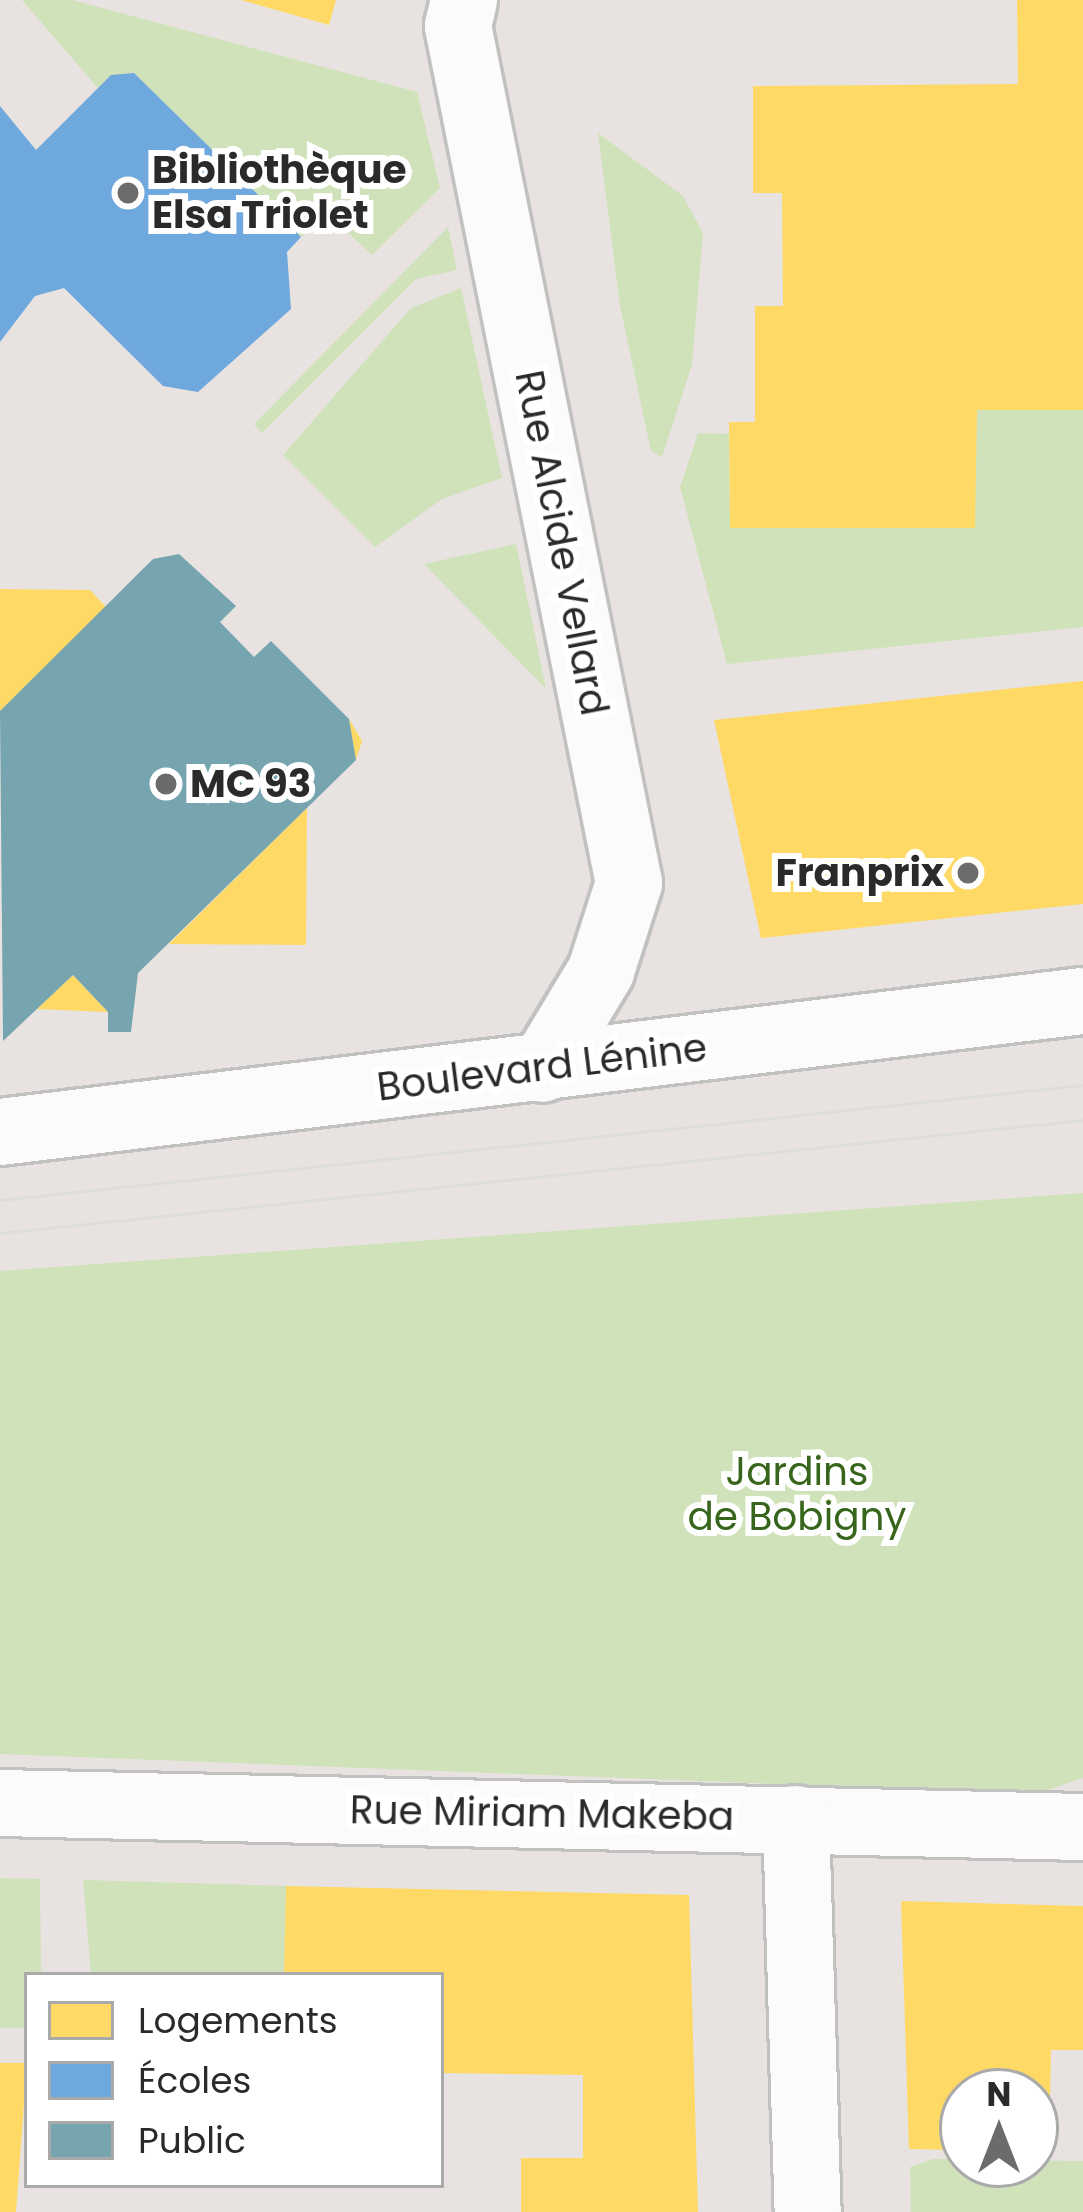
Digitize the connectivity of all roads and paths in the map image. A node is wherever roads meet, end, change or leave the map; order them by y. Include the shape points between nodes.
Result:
1 (464, 0) edge
2 (1083, 1001) edge
3 (542, 1069) junction
4 (0, 1132) edge
5 (0, 1803) edge
6 (796, 1819) junction
7 (1083, 1827) edge
8 (808, 2212) edge

1 - 3 street, Rue Alcide Vellard via 458,26 629,883 601,970
2 - 3 street, Boulevard Lénine
3 - 4 street, Boulevard Lénine
5 - 6 street, Rue Miriam Makeba
6 - 7 street, Rue Miriam Makeba
6 - 8 street

